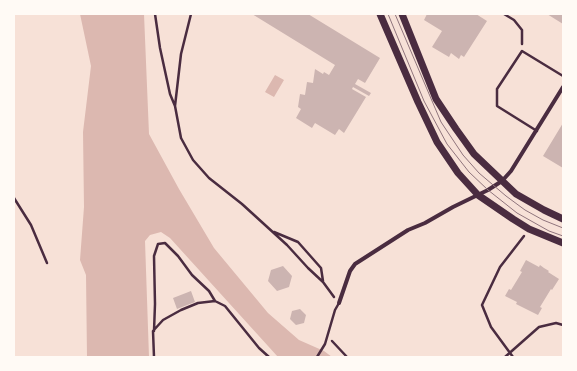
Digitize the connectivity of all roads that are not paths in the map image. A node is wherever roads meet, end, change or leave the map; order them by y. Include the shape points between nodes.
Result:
1 (380, 14) edge
2 (402, 14) edge
3 (563, 76) edge
4 (563, 87) edge
5 (536, 131) junction
6 (502, 181) junction
7 (478, 195) junction
8 (14, 198) edge
9 (563, 219) edge
10 (563, 244) edge
11 (47, 263) dead end
12 (339, 303) joint
13 (317, 357) edge

1 - 7 street via 437,142 458,173
2 - 6 street via 436,99 474,154
3 - 5 lane via 522,50 497,89 497,106
4 - 5 street
5 - 6 street
6 - 7 street
6 - 9 street via 516,194
7 - 10 street via 529,229
7 - 12 street via 408,230 355,264
8 - 11 lane via 31,225
12 - 13 lane via 325,344

